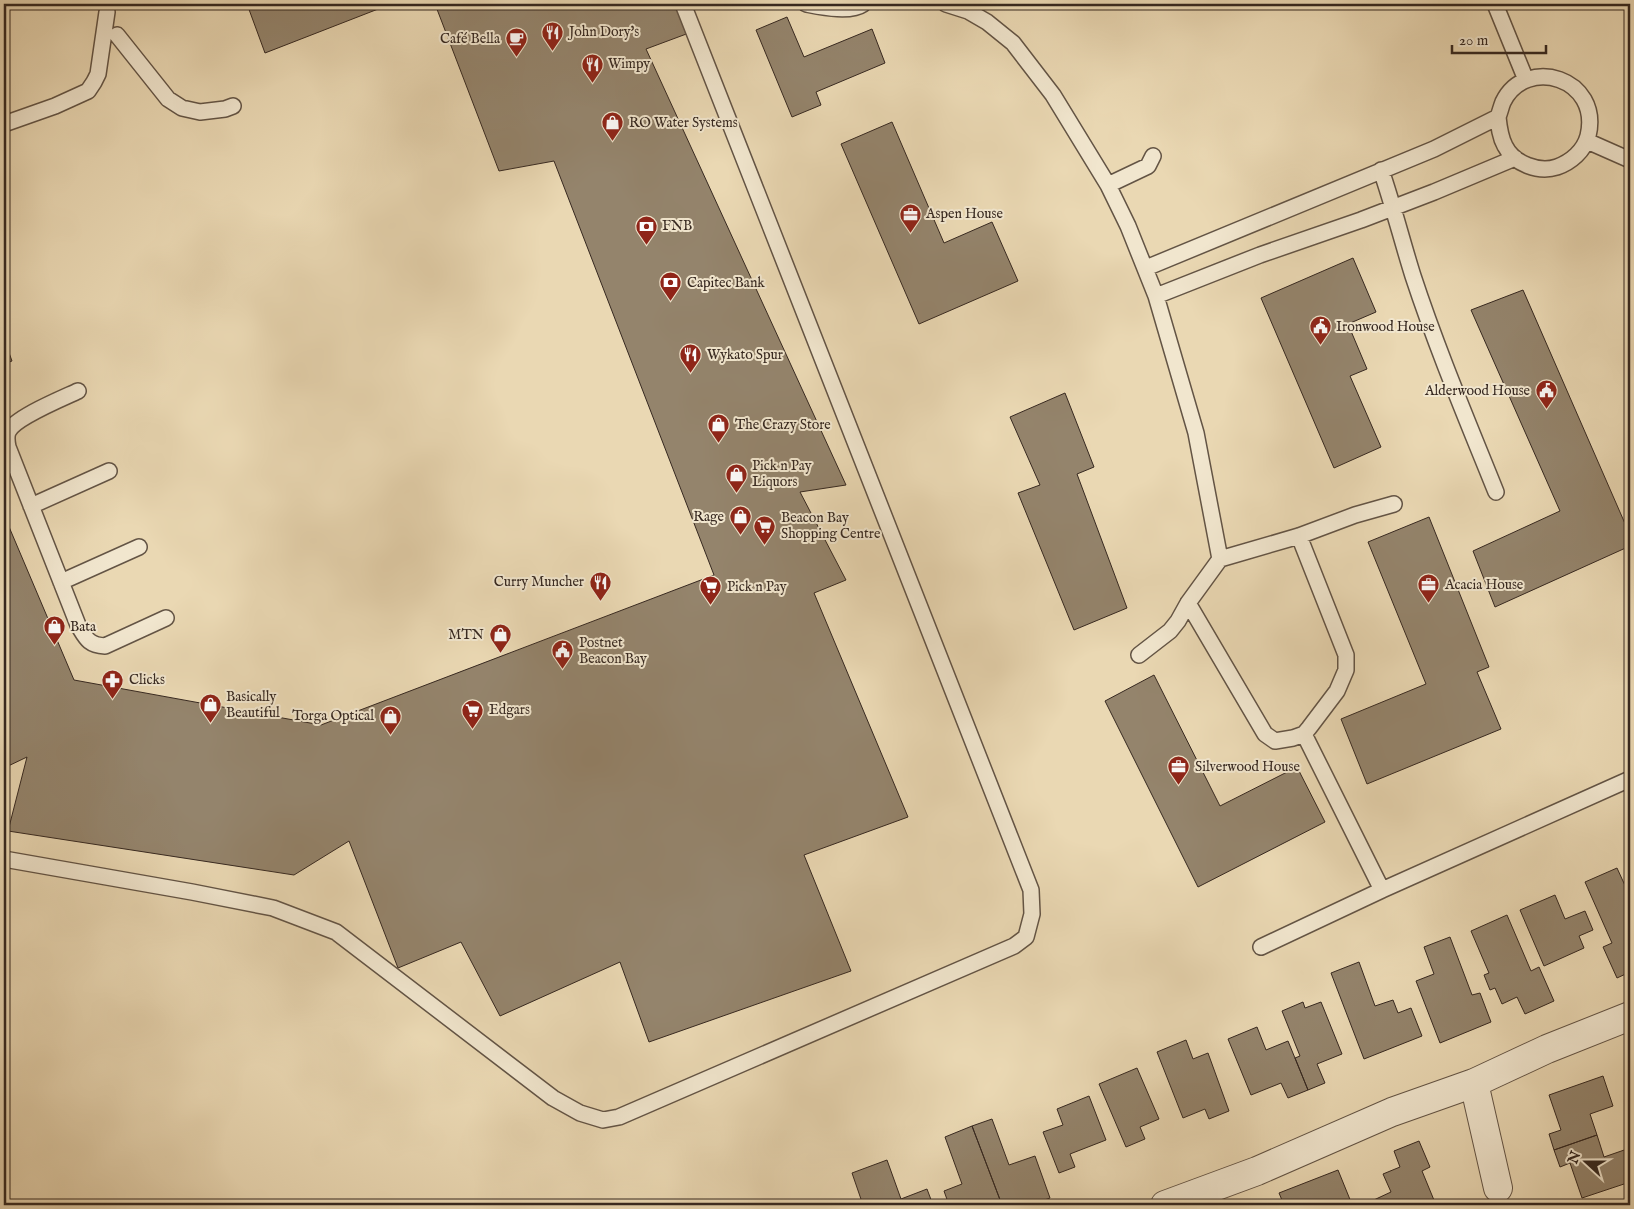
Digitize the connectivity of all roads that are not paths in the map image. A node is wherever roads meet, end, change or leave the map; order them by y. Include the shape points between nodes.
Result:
1 (683, 4) edge
2 (806, 4) edge
3 (863, 4) edge
4 (946, 4) edge
5 (1495, 4) edge
6 (107, 12) dead end
7 (118, 35) dead end
8 (1526, 80) junction
9 (233, 106) dead end
10 (1498, 117) junction
11 (4, 124) edge
12 (1587, 141) junction
13 (1153, 156) dead end
14 (1515, 158) junction
15 (1630, 160) edge
16 (1381, 170) junction
17 (1108, 184) junction
18 (1394, 207) junction
19 (1146, 268) junction
20 (1156, 296) junction
21 (78, 391) dead end
22 (109, 471) dead end
23 (1496, 492) dead end
24 (1394, 504) dead end
25 (31, 506) junction
26 (1299, 536) junction
27 (139, 547) dead end
28 (1220, 559) junction
29 (61, 582) junction
30 (1188, 603) junction
31 (166, 618) dead end
32 (1139, 655) dead end
33 (1304, 734) junction
34 (1630, 779) edge
35 (4, 860) edge
36 (1382, 890) junction
37 (1261, 947) dead end
38 (1630, 1016) edge
39 (1474, 1083) junction
40 (1498, 1188) dead end
41 (1211, 1196) edge
42 (1165, 1205) edge

1 - 35 lane via 1030,890 1032,914 1026,937 1014,946 619,1117 603,1120 580,1113 553,1098 336,932 273,908
2 - 3 lane via 849,9
4 - 17 lane via 968,10 1013,43 1053,95
5 - 8 lane
6 - 11 lane via 98,74 88,91
7 - 9 lane via 168,100 182,108 200,112
8 - 10 lane via 1503,102
8 - 12 lane via 1557,78 1571,85 1589,110
10 - 14 lane via 1505,148
10 - 16 lane via 1434,149
12 - 14 lane via 1568,163 1555,168 1527,166
12 - 15 lane
13 - 17 lane via 1148,166
14 - 18 lane
16 - 18 lane
16 - 19 lane
17 - 19 lane
18 - 20 lane
18 - 23 lane via 1444,363
19 - 20 lane
20 - 28 lane via 1196,434
21 - 25 lane via 17,421 8,432 8,447
22 - 25 lane
24 - 26 lane
25 - 29 lane
26 - 28 lane
26 - 33 lane via 1346,655 1346,670 1337,691
27 - 29 lane
28 - 30 lane
29 - 31 lane via 78,625 89,642 96,646 105,646
30 - 32 lane via 1170,631
30 - 33 lane via 1265,734 1275,741
33 - 36 lane
34 - 36 lane
36 - 37 lane
38 - 39 street
39 - 40 street
39 - 41 street via 1392,1112 1257,1171
41 - 42 street

